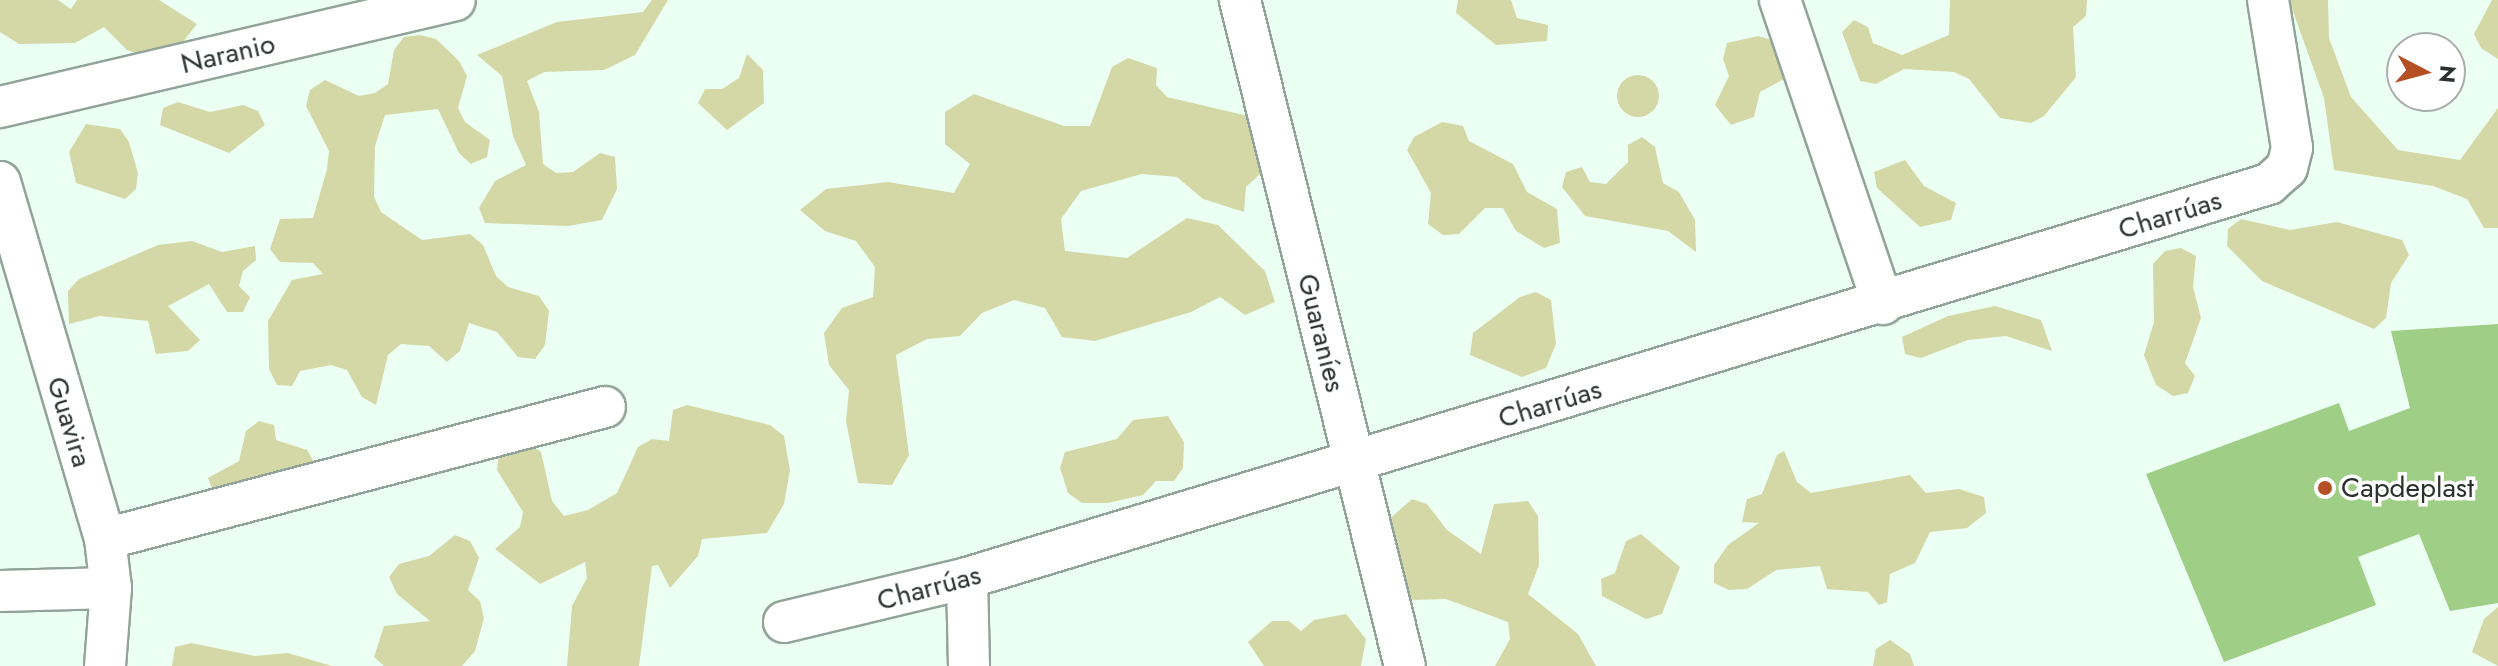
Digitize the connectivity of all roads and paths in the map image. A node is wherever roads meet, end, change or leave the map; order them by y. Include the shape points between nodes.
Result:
1 (455, 0) edge
2 (1240, 0) edge
3 (1780, 0) edge
4 (2268, 0) edge
5 (0, 107) edge
6 (0, 182) edge
7 (1883, 304) junction
8 (605, 407) dead end
9 (1353, 463) junction
10 (105, 539) junction
11 (967, 578) junction
12 (111, 588) junction
13 (0, 591) edge
14 (784, 622) dead end
15 (105, 666) edge
16 (969, 666) edge
17 (1405, 666) edge

1 - 5 street, Naranio
2 - 9 street, Guaraníes
3 - 7 street
4 - 7 street, Charrúas via 2292,148 2287,168 2269,184
6 - 10 street, Guavira
7 - 9 street, Charrúas
8 - 10 street
9 - 11 street, Charrúas
9 - 17 street, Guaraníes
10 - 12 street, Guavira
11 - 14 street, Charrúas
11 - 16 street
12 - 13 street
12 - 15 street, Guavira

